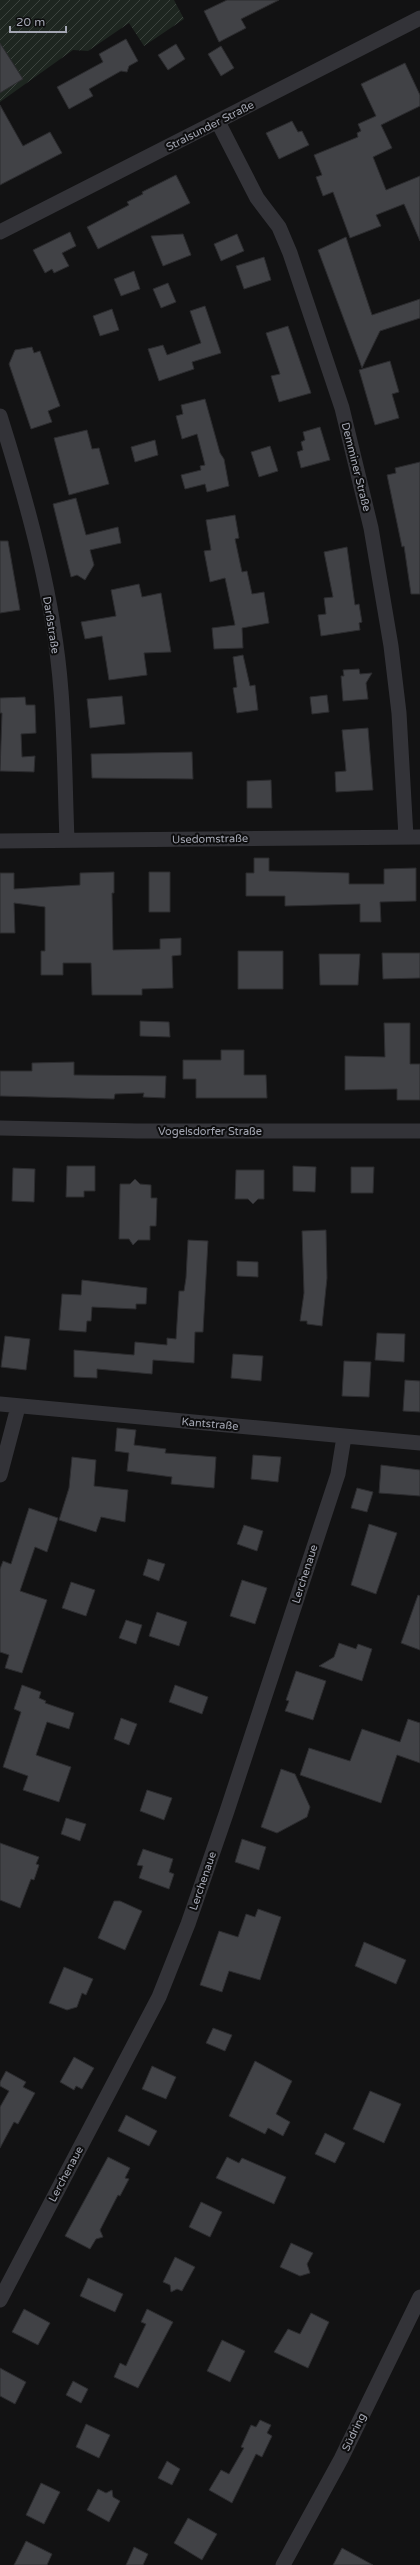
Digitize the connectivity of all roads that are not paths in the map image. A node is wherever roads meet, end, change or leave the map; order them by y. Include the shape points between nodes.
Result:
1 (420, 18) edge
2 (218, 122) junction
3 (0, 232) edge
4 (0, 416) edge
5 (413, 837) edge
6 (67, 840) junction
7 (0, 841) edge
8 (0, 1128) edge
9 (420, 1131) edge
10 (0, 1404) edge
11 (18, 1407) junction
12 (344, 1437) junction
13 (420, 1442) edge
14 (0, 1476) edge
15 (420, 2297) edge
16 (0, 2300) edge
17 (283, 2565) edge

1 - 2 street, Stralsunder Straße
2 - 3 street, Stralsunder Straße
2 - 5 street, Demminer Straße via 257,198 279,227 305,296 344,416 371,528 392,646
4 - 6 street, Darßstraße via 36,545 52,626 61,690
5 - 6 street, Usedomstraße
6 - 7 street, Usedomstraße
8 - 9 street, Vogelsdorfer Straße via 137,1131
10 - 11 street, Kantstraße
11 - 12 street, Kantstraße
11 - 14 street
12 - 13 street, Kantstraße
12 - 16 street, Lerchenaue via 338,1474 257,1723 165,1984
15 - 17 street, Südring via 341,2459

